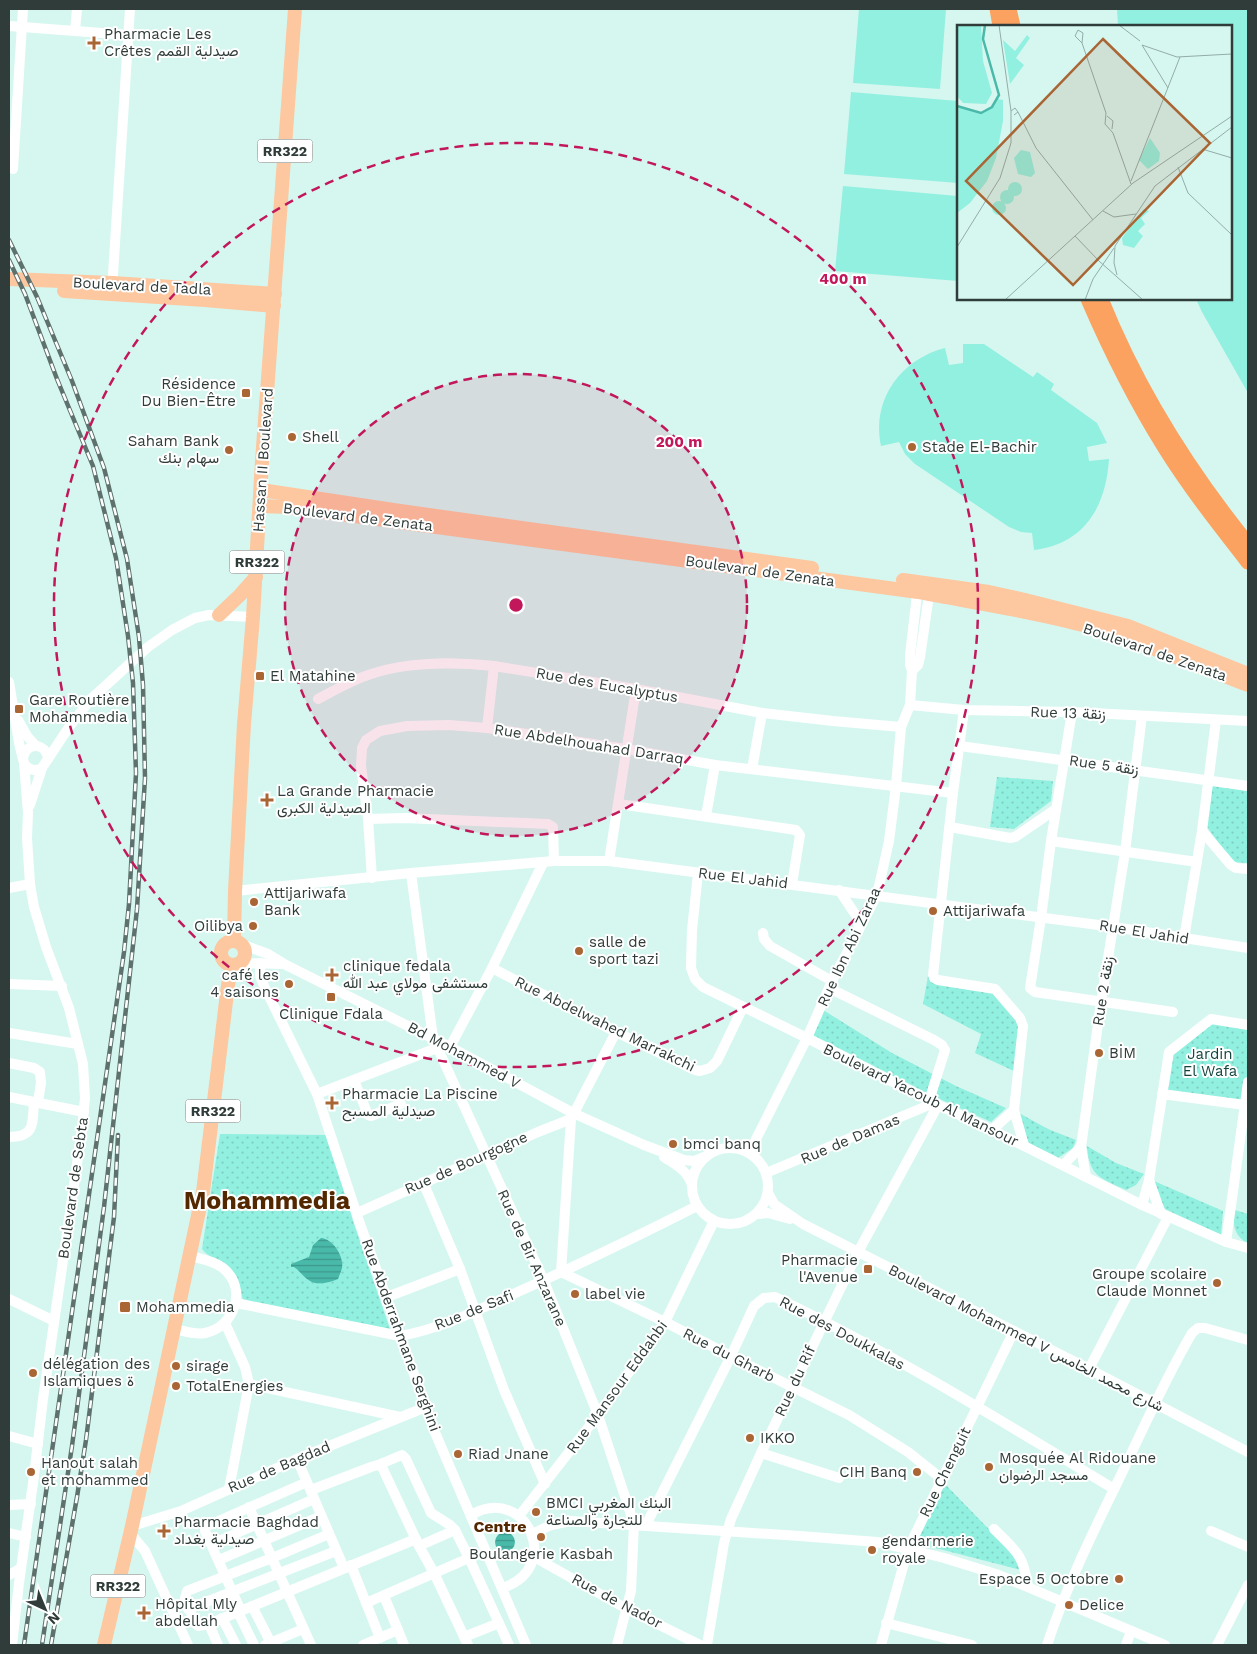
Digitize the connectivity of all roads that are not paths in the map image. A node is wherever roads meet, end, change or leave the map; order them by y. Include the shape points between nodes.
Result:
1 (23, 9) edge
2 (77, 9) edge
3 (130, 9) edge
4 (295, 9) edge
5 (997, 9) edge
6 (1009, 9) edge
7 (1000, 25) edge
8 (1013, 25) edge
9 (9, 26) edge
10 (21, 26) junction
11 (75, 30) junction
12 (128, 35) junction
13 (12, 125) edge
14 (13, 169) dead end
15 (9, 279) edge
16 (9, 288) edge
17 (112, 288) junction
18 (275, 300) junction
19 (1089, 300) edge
20 (1101, 308) edge
21 (1176, 454) junction
22 (261, 490) junction
23 (288, 501) junction
24 (260, 506) junction
25 (1248, 544) edge
26 (1248, 562) edge
27 (256, 577) junction
28 (924, 588) junction
29 (958, 593) junction
30 (219, 614) junction
31 (253, 617) junction
32 (494, 666) junction
33 (1248, 674) edge
34 (9, 682) edge
35 (1248, 685) edge
36 (636, 689) junction
37 (318, 699) dead end
38 (910, 706) junction
39 (964, 710) junction
40 (1072, 712) junction
41 (15, 713) junction
42 (762, 713) junction
43 (1142, 716) junction
44 (1216, 720) junction
45 (1248, 721) edge
46 (69, 726) junction
47 (901, 727) junction
48 (487, 728) junction
49 (38, 746) junction
50 (960, 746) junction
51 (626, 749) junction
52 (1064, 760) junction
53 (23, 761) junction
54 (45, 763) junction
55 (715, 765) junction
56 (752, 769) junction
57 (1135, 770) junction
58 (1209, 780) junction
59 (896, 786) junction
60 (1248, 786) edge
61 (953, 793) junction
62 (619, 804) junction
63 (1056, 809) junction
64 (28, 813) junction
65 (706, 816) junction
66 (368, 818) junction
67 (950, 826) junction
68 (1202, 831) junction
69 (1050, 841) junction
70 (1125, 852) junction
71 (549, 862) junction
72 (609, 862) junction
73 (1197, 862) junction
74 (1248, 870) edge
75 (411, 873) junction
76 (698, 873) junction
77 (372, 878) junction
78 (30, 884) junction
79 (792, 884) junction
80 (9, 888) edge
81 (839, 890) junction
82 (235, 891) junction
83 (877, 895) junction
84 (941, 904) junction
85 (1041, 918) junction
86 (1114, 927) junction
87 (860, 930) junction
88 (763, 933) dead end
89 (1184, 938) junction
90 (238, 942) junction
91 (1248, 948) edge
92 (260, 963) junction
93 (236, 964) junction
94 (286, 965) junction
95 (492, 968) junction
96 (9, 984) edge
97 (830, 984) junction
98 (62, 986) junction
99 (1101, 1002) junction
100 (743, 1007) junction
101 (1173, 1012) dead end
102 (1248, 1025) edge
103 (616, 1032) junction
104 (9, 1033) edge
105 (807, 1038) junction
106 (435, 1043) junction
107 (78, 1044) junction
108 (450, 1047) junction
109 (9, 1063) edge
110 (354, 1080) junction
111 (1248, 1082) edge
112 (317, 1094) junction
113 (1162, 1094) junction
114 (9, 1097) edge
115 (36, 1102) junction
116 (934, 1103) junction
117 (401, 1104) dead end
118 (1245, 1105) junction
119 (1014, 1110) junction
120 (84, 1112) junction
121 (572, 1116) junction
122 (992, 1130) junction
123 (9, 1137) edge
124 (644, 1145) junction
125 (1024, 1146) junction
126 (1081, 1147) junction
127 (1244, 1151) edge
128 (749, 1152) junction
129 (487, 1155) junction
130 (706, 1156) junction
131 (1063, 1165) junction
132 (766, 1173) junction
133 (1086, 1177) junction
134 (1149, 1180) junction
135 (423, 1182) junction
136 (692, 1185) junction
137 (768, 1193) junction
138 (1142, 1205) junction
139 (697, 1206) junction
140 (356, 1212) junction
141 (757, 1214) junction
142 (1165, 1215) junction
143 (714, 1221) junction
144 (803, 1224) junction
145 (1226, 1242) junction
146 (1248, 1248) edge
147 (858, 1252) junction
148 (190, 1256) junction
149 (460, 1269) junction
150 (561, 1272) junction
151 (544, 1281) junction
152 (387, 1297) junction
153 (9, 1299) edge
154 (236, 1303) junction
155 (476, 1311) junction
156 (824, 1320) junction
157 (54, 1321) junction
158 (665, 1322) junction
159 (224, 1323) junction
160 (175, 1329) junction
161 (1014, 1331) junction
162 (400, 1336) junction
163 (1248, 1340) edge
164 (731, 1356) junction
165 (1089, 1369) junction
166 (249, 1384) junction
167 (792, 1387) junction
168 (1154, 1404) junction
169 (426, 1407) junction
170 (977, 1407) junction
171 (598, 1415) junction
172 (400, 1417) junction
173 (9, 1436) edge
174 (38, 1444) junction
175 (1248, 1452) edge
176 (761, 1453) junction
177 (297, 1459) junction
178 (378, 1465) junction
179 (839, 1478) dead end
180 (942, 1479) junction
181 (545, 1484) junction
182 (228, 1489) junction
183 (1114, 1489) junction
184 (311, 1490) junction
185 (31, 1504) junction
186 (9, 1505) edge
187 (249, 1508) junction
188 (471, 1515) junction
189 (321, 1516) junction
190 (519, 1516) junction
191 (634, 1524) junction
192 (257, 1525) junction
193 (646, 1525) junction
194 (994, 1529) dead end
195 (131, 1530) junction
196 (455, 1530) junction
197 (727, 1531) junction
198 (1211, 1531) dead end
199 (9, 1533) edge
200 (329, 1534) junction
201 (532, 1534) junction
202 (26, 1537) junction
203 (264, 1541) junction
204 (418, 1542) junction
205 (212, 1544) junction
206 (1248, 1547) edge
207 (908, 1549) junction
208 (336, 1551) junction
209 (534, 1557) junction
210 (272, 1558) junction
211 (469, 1558) junction
212 (219, 1560) junction
213 (348, 1566) junction
214 (22, 1568) junction
215 (434, 1573) junction
216 (280, 1574) junction
217 (9, 1575) edge
218 (226, 1577) junction
219 (19, 1583) junction
220 (1248, 1585) edge
221 (1028, 1586) junction
222 (9, 1588) edge
223 (502, 1588) junction
224 (287, 1592) junction
225 (233, 1593) junction
226 (384, 1596) junction
227 (1062, 1602) junction
228 (366, 1603) junction
229 (252, 1606) junction
230 (188, 1609) junction
231 (627, 1609) junction
232 (239, 1612) junction
233 (222, 1618) junction
234 (499, 1623) junction
235 (886, 1623) junction
236 (209, 1624) junction
237 (303, 1629) junction
238 (398, 1630) junction
239 (1131, 1631) junction
240 (288, 1641) edge
241 (378, 1641) edge
242 (464, 1642) edge
243 (269, 1644) edge
244 (12, 1645) edge
245 (104, 1645) edge
246 (188, 1645) edge
247 (218, 1645) edge
248 (236, 1645) edge
249 (254, 1645) edge
250 (311, 1645) edge
251 (363, 1645) edge
252 (404, 1645) edge
253 (508, 1645) edge
254 (526, 1645) edge
255 (618, 1645) edge
256 (700, 1645) edge
257 (707, 1645) edge
258 (881, 1645) edge
259 (972, 1645) edge
260 (1047, 1645) edge
261 (1126, 1645) edge
262 (1165, 1645) edge
263 (1217, 1645) edge

1 - 10 street
2 - 11 street
3 - 12 street
4 - 18 main road, Hassan II Boulevard / RR322
5 - 7 highway
6 - 8 highway
9 - 10 street
10 - 11 street
10 - 13 street
11 - 12 street
12 - 17 street
13 - 14 street
15 - 17 main road, Boulevard de Tadla
16 - 17 main road, Boulevard de Tadla
17 - 18 main road, Boulevard de Tadla
18 - 22 main road, Hassan II Boulevard / RR322
19 - 20 highway
20 - 21 highway via 1132,392
21 - 25 highway via 1205,486
21 - 26 highway via 1208,511
22 - 23 main road, Boulevard de Zenata
22 - 24 main road, Hassan II Boulevard / RR322
23 - 24 main road, Boulevard de Zenata
23 - 28 main road, Boulevard de Zenata
24 - 27 main road, Hassan II Boulevard / RR322
27 - 30 main road
27 - 31 main road, Hassan II Boulevard / RR322
28 - 29 main road, Boulevard de Zenata
28 - 38 street via 910,655
29 - 33 main road, Boulevard de Zenata via 1025,600 1128,626
29 - 35 main road, Boulevard de Zenata via 1138,642
30 - 31 street, Boulevard de Sebta
30 - 46 street, Boulevard de Sebta via 183,623 148,647 91,699
31 - 82 main road, Hassan II Boulevard / RR322
32 - 36 street, Rue des Eucalyptus
32 - 37 street, Rue des Eucalyptus via 454,663 387,670 349,683
32 - 48 street
34 - 41 street, Boulevard de Sebta
36 - 42 street, Rue des Eucalyptus
36 - 51 street
38 - 39 street, Rue 13 زنقة
38 - 47 street
39 - 40 street, Rue 13 زنقة
39 - 50 street
40 - 43 street, Rue 13 زنقة
40 - 52 street
41 - 49 street via 22,728
41 - 53 street, Boulevard de Sebta
42 - 47 street, Rue des Eucalyptus
42 - 56 street
43 - 44 street, Rue 13 زنقة
43 - 57 street, Rue 2 زنقة
44 - 45 street, Rue 13 زنقة
44 - 58 street
46 - 49 street, Boulevard de Sebta via 52,740
46 - 54 street, Boulevard de Sebta
47 - 59 street, Rue Ibn Abi Zaraa
48 - 51 street, Rue Abdelhouahad Darraq
48 - 66 street, Rue Abdelhouahad Darraq via 407,726 370,736 363,744 361,759
49 - 53 street via 25,751
49 - 54 street via 46,751
50 - 52 street, Rue 5 زنقة
50 - 61 street
51 - 55 street, Rue Abdelhouahad Darraq
51 - 62 street
52 - 57 street, Rue 5 زنقة
52 - 63 street
53 - 54 street via 32,770
53 - 64 street, Boulevard de Sebta
54 - 64 street, Boulevard de Sebta
55 - 56 street, Rue Abdelhouahad Darraq
55 - 65 street
56 - 59 street, Rue Abdelhouahad Darraq
57 - 58 street, Rue 5 زنقة
57 - 70 street, Rue 2 زنقة
58 - 60 street, Rue 5 زنقة
58 - 68 street
59 - 61 street, Rue Abdelhouahad Darraq
59 - 83 street, Rue Ibn Abi Zaraa via 889,841
61 - 67 street
62 - 65 street
62 - 72 street
63 - 67 street via 1010,838
63 - 69 street
64 - 78 street, Boulevard de Sebta
65 - 79 street via 796,830 800,835
66 - 71 street via 548,824 554,832
66 - 77 street, Rue Abdelhouahad Darraq
67 - 84 street
68 - 73 street
68 - 74 street via 1231,865
69 - 70 street
69 - 85 street
70 - 73 street
70 - 86 street, Rue 2 زنقة
71 - 72 street, Rue El Jahid
71 - 75 street, Rue El Jahid
71 - 95 street
72 - 76 street, Rue El Jahid
73 - 89 street
75 - 77 street, Rue El Jahid
75 - 106 street, Rue de Bir Anzarane
76 - 79 street, Rue El Jahid
76 - 100 street, Boulevard Yacoub Al Mansour via 692,930 693,976 703,987
77 - 82 street, Rue El Jahid
78 - 80 street
78 - 98 street, Boulevard de Sebta via 46,947
79 - 81 street, Rue El Jahid
81 - 83 street, Rue El Jahid
81 - 87 street via 854,912
82 - 90 main road, Hassan II Boulevard / RR322
83 - 84 street, Rue El Jahid
83 - 87 street, Rue Ibn Abi Zaraa
84 - 85 street, Rue El Jahid
84 - 119 street via 934,978 995,989 1023,1026
85 - 86 street, Rue El Jahid
85 - 99 street via 1031,990
86 - 89 street, Rue El Jahid
86 - 99 street, Rue 2 زنقة
87 - 97 street, Rue Ibn Abi Zaraa
88 - 97 street, Rue du Rif via 767,944
89 - 91 street, Rue El Jahid
90 - 93 main road, RR322 via 244,947 245,954
90 - 93 main road via 226,943 222,950 222,958 228,964
90 - 94 street, Bd Mohammed V
92 - 93 street, Bd Mohammed V
92 - 94 street, Bd Mohammed V
92 - 112 street, Rue Abderrahmane Serghini via 264,986
93 - 148 main road, RR322 via 228,985 203,1192
94 - 106 street, Bd Mohammed V
95 - 103 street, Rue Abdelwahed Marrakchi
95 - 108 street
96 - 98 street
97 - 105 street, Rue Ibn Abi Zaraa
97 - 116 street, Rue du Rif via 942,1045 945,1050
98 - 107 street, Boulevard de Sebta
99 - 101 street
99 - 126 street, Rue 2 زنقة
100 - 103 street, Rue Abdelwahed Marrakchi via 717,1061 700,1071
100 - 105 street, Boulevard Yacoub Al Mansour
102 - 113 street via 1211,1019 1169,1052
103 - 121 street
104 - 107 street
105 - 116 street, Boulevard Yacoub Al Mansour
105 - 128 street, Rue Ibn Abi Zaraa
106 - 108 street, Bd Mohammed V
106 - 110 street
106 - 129 street, Rue de Bir Anzarane
107 - 120 street, Boulevard de Sebta via 86,1083
108 - 121 street, Bd Mohammed V
109 - 115 street via 40,1072
110 - 112 street
110 - 117 street via 368,1115
111 - 118 street
112 - 140 street, Rue Abderrahmane Serghini
113 - 118 street
113 - 134 street
114 - 115 street
115 - 120 street
115 - 123 street via 31,1127 26,1134
116 - 122 street, Boulevard Yacoub Al Mansour
116 - 132 street, Rue de Damas
116 - 147 street, Rue du Rif
118 - 127 street
119 - 122 street
119 - 125 street
120 - 157 street, Boulevard de Sebta
121 - 124 street, Bd Mohammed V
121 - 129 street, Rue de Bourgogne
121 - 150 street
122 - 125 street, Boulevard Yacoub Al Mansour
124 - 130 street, Bd Mohammed V via 689,1161
124 - 136 street, Bd Mohammed V via 684,1171
125 - 131 street, Boulevard Yacoub Al Mansour
126 - 131 street
126 - 133 street, Rue 2 زنقة
127 - 145 street
128 - 130 street via 727,1148
128 - 132 street via 760,1161
129 - 135 street, Rue de Bourgogne
129 - 151 street, Rue de Bir Anzarane
130 - 136 street via 696,1169
131 - 133 street, Boulevard Yacoub Al Mansour
132 - 137 street
133 - 138 street, Boulevard Yacoub Al Mansour
134 - 138 street
134 - 142 street
135 - 140 street, Rue de Bourgogne
135 - 149 street
136 - 139 street
137 - 141 street
137 - 144 street, Boulevard Mohammed V شارع محمد الخامس via 774,1204
138 - 142 street, Boulevard Yacoub Al Mansour
139 - 143 street
139 - 150 street, Rue de Safi
140 - 152 street, Rue Abderrahmane Serghini
141 - 143 street via 732,1225
141 - 144 street, Boulevard Mohammed V شارع محمد الخامس via 768,1213
142 - 145 street, Boulevard Yacoub Al Mansour
142 - 165 street
143 - 158 street, Rue Mansour Eddahbi
144 - 147 street, Boulevard Mohammed V شارع محمد الخامس
145 - 146 street, Boulevard Yacoub Al Mansour
147 - 156 street, Rue du Rif
147 - 161 street, Boulevard Mohammed V شارع محمد الخامس
148 - 154 street via 224,1269 234,1283
148 - 160 main road, RR322
149 - 152 street
149 - 155 street
150 - 151 street, Rue de Safi
150 - 158 street, Rue du Gharb
151 - 155 street, Rue de Safi
151 - 171 street, Rue de Bir Anzarane
152 - 162 street, Rue Abderrahmane Serghini
153 - 157 street
154 - 159 street
154 - 162 street, Rue de Safi
155 - 162 street, Rue de Safi
155 - 181 street via 504,1390
156 - 164 street, Rue des Doukkalas via 775,1297 764,1298 754,1306
156 - 167 street, Rue du Rif
156 - 170 street, Rue des Doukkalas
157 - 174 street, Boulevard de Sebta
158 - 164 street, Rue du Gharb
158 - 171 street, Rue Mansour Eddahbi
159 - 160 street via 205,1333
159 - 166 street via 245,1367
160 - 195 main road, RR322
161 - 165 street, Boulevard Mohammed V شارع محمد الخامس
161 - 170 street, Rue Chenguit
162 - 169 street, Rue Abderrahmane Serghini
163 - 168 street via 1206,1328 1196,1329
164 - 167 street, Rue du Gharb
164 - 193 street, Rue des Doukkalas
165 - 168 street, Boulevard Mohammed V شارع محمد الخامس
166 - 172 street
166 - 182 street
167 - 176 street, Rue du Rif
167 - 180 street, Rue du Gharb via 849,1415 908,1452
168 - 175 street, Boulevard Mohammed V شارع محمد الخامس
168 - 183 street
169 - 172 street, Rue de Bagdad
169 - 188 street, Rue Abderrahmane Serghini
170 - 180 street, Rue Chenguit
170 - 183 street, Rue des Doukkalas
171 - 181 street, Rue Mansour Eddahbi
171 - 191 street, Rue de Bir Anzarane
172 - 177 street, Rue de Bagdad
173 - 174 street
174 - 185 street, Boulevard de Sebta
176 - 179 street
176 - 197 street, Rue du Rif
177 - 182 street, Rue de Bagdad
177 - 184 street
178 - 184 street
178 - 196 street via 404,1456 431,1513
178 - 204 street via 384,1469
180 - 207 street, Rue Chenguit
181 - 190 street, Rue Mansour Eddahbi
182 - 195 street, Rue de Bagdad
183 - 227 street
184 - 187 street
184 - 189 street
184 - 192 street
185 - 186 street
185 - 202 street, Boulevard de Sebta
187 - 192 street
187 - 205 street via 206,1526 205,1531
188 - 190 street via 484,1509 499,1508
188 - 223 street, Rue Abderrahmane Serghini
189 - 200 street
189 - 203 street
190 - 201 street
191 - 193 street
191 - 201 street via 572,1521 551,1525
191 - 231 street, Rue de Bir Anzarane via 633,1569
192 - 203 street
192 - 205 street
193 - 197 street
194 - 221 street via 1020,1557
195 - 245 main road, RR322
195 - 246 street via 145,1551
196 - 204 street
196 - 211 street
197 - 207 street via 877,1542
197 - 257 street, Rue du Rif
198 - 206 street
199 - 202 street
200 - 208 street
200 - 210 street
201 - 209 street
202 - 214 street, Boulevard de Sebta
203 - 210 street
203 - 212 street
204 - 213 street
204 - 215 street
205 - 212 street
207 - 221 street
207 - 235 street, Rue Chenguit
208 - 213 street
208 - 216 street
209 - 223 street via 522,1577
209 - 231 street, Rue de Nador
210 - 216 street
210 - 218 street
211 - 215 street
211 - 234 street
212 - 218 street
213 - 224 street
213 - 228 street
214 - 217 street
214 - 219 street, Boulevard de Sebta
215 - 226 street
215 - 242 street
216 - 224 street
216 - 225 street
218 - 225 street
218 - 230 street via 186,1591 184,1598
219 - 222 street
219 - 244 street, Boulevard de Sebta
220 - 263 street
221 - 227 street
223 - 254 street
224 - 229 street
224 - 237 street
225 - 230 street
225 - 232 street
226 - 228 street
226 - 238 street
227 - 239 street
227 - 260 street
228 - 241 street
229 - 232 street
229 - 243 street
230 - 236 street via 197,1625
231 - 255 street, Rue de Bir Anzarane
231 - 256 street, Rue de Nador
232 - 233 street
232 - 249 street
233 - 236 street
233 - 248 street
234 - 242 street
234 - 253 street
235 - 258 street, Rue Chenguit
235 - 259 street
236 - 247 street
237 - 240 street
237 - 250 street
238 - 241 street
238 - 252 street
239 - 261 street
239 - 262 street
240 - 243 street
241 - 251 street

